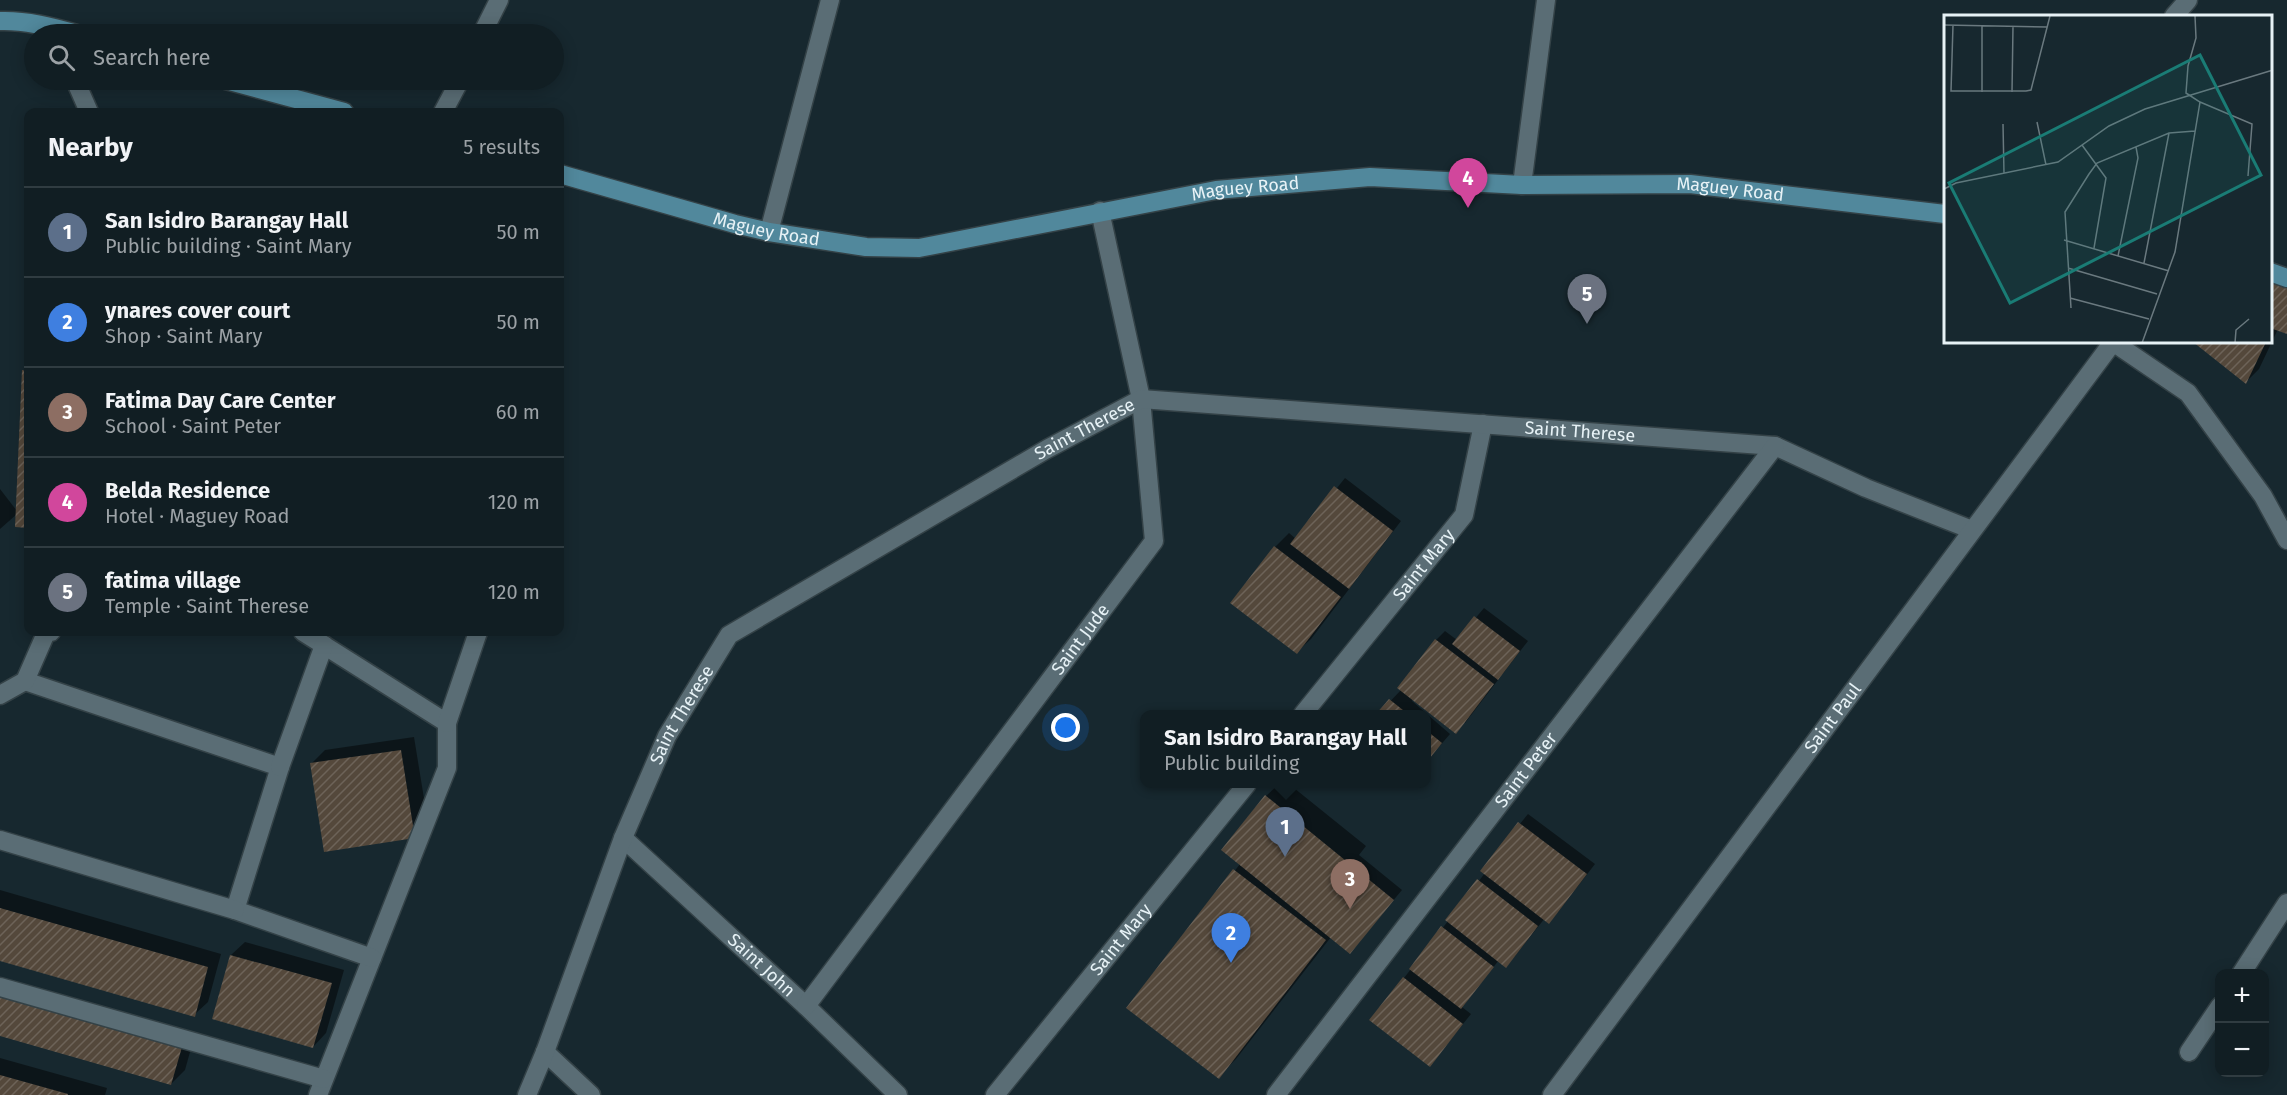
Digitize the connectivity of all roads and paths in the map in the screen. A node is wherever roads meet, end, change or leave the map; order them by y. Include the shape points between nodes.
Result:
1 (499, 0) edge
2 (830, 0) edge
3 (1546, 0) edge
4 (2188, 0) edge
5 (2175, 15) edge
6 (0, 21) edge
7 (27, 24) edge
8 (487, 24) edge
9 (79, 90) edge
10 (263, 90) edge
11 (455, 90) edge
12 (86, 108) edge
13 (329, 108) edge
14 (445, 108) edge
15 (564, 175) edge
16 (1522, 186) junction
17 (1100, 211) junction
18 (1944, 214) edge
19 (769, 232) junction
20 (2272, 272) edge
21 (2287, 278) edge
22 (2112, 344) edge
23 (2116, 344) edge
24 (1141, 399) junction
25 (1483, 424) junction
26 (1775, 446) junction
27 (1972, 530) junction
28 (2287, 540) edge
29 (45, 636) edge
30 (309, 636) edge
31 (477, 636) edge
32 (324, 645) junction
33 (25, 681) junction
34 (0, 695) edge
35 (1306, 710) edge
36 (447, 723) junction
37 (280, 767) junction
38 (1243, 788) edge
39 (623, 838) junction
40 (0, 840) edge
41 (2287, 903) edge
42 (235, 910) junction
43 (372, 958) junction
44 (2244, 969) edge
45 (0, 987) edge
46 (806, 1006) junction
47 (2215, 1013) edge
48 (545, 1052) junction
49 (2189, 1052) dead end
50 (321, 1087) edge
51 (527, 1095) edge
52 (591, 1095) edge
53 (897, 1095) edge
54 (995, 1095) edge
55 (1276, 1095) edge
56 (1552, 1095) edge

1 - 8 street
2 - 19 street
3 - 16 street
4 - 5 street
6 - 7 street
9 - 12 street
10 - 13 street
11 - 14 street
15 - 19 street, Maguey Road
16 - 17 street, Maguey Road via 1370,177 1216,190
16 - 18 street, Maguey Road via 1690,184
17 - 19 street, Maguey Road via 919,248 866,247
17 - 24 street, Saint Jude
20 - 21 street
22 - 27 street, Saint Paul
23 - 28 street via 2188,393 2263,496
24 - 25 street, Saint Therese
24 - 39 street, Saint Therese via 1047,449 729,635 667,736
24 - 46 street, Saint Jude via 1154,542
25 - 26 street, Saint Therese
25 - 35 street, Saint Mary via 1464,515
26 - 27 street, Saint Therese
26 - 55 street, Saint Peter
27 - 56 street, Saint Paul
29 - 33 street
30 - 32 street
31 - 36 street
32 - 36 street
32 - 37 street
33 - 34 street
33 - 37 street
36 - 43 street via 447,768
37 - 42 street
38 - 54 street, Saint Mary
39 - 46 street, Saint John
39 - 48 street, Saint Therese
40 - 42 street
41 - 44 street
42 - 43 street
43 - 50 street
45 - 50 street
46 - 53 street, Saint John
47 - 49 street
48 - 51 street, Saint Therese
48 - 52 street

